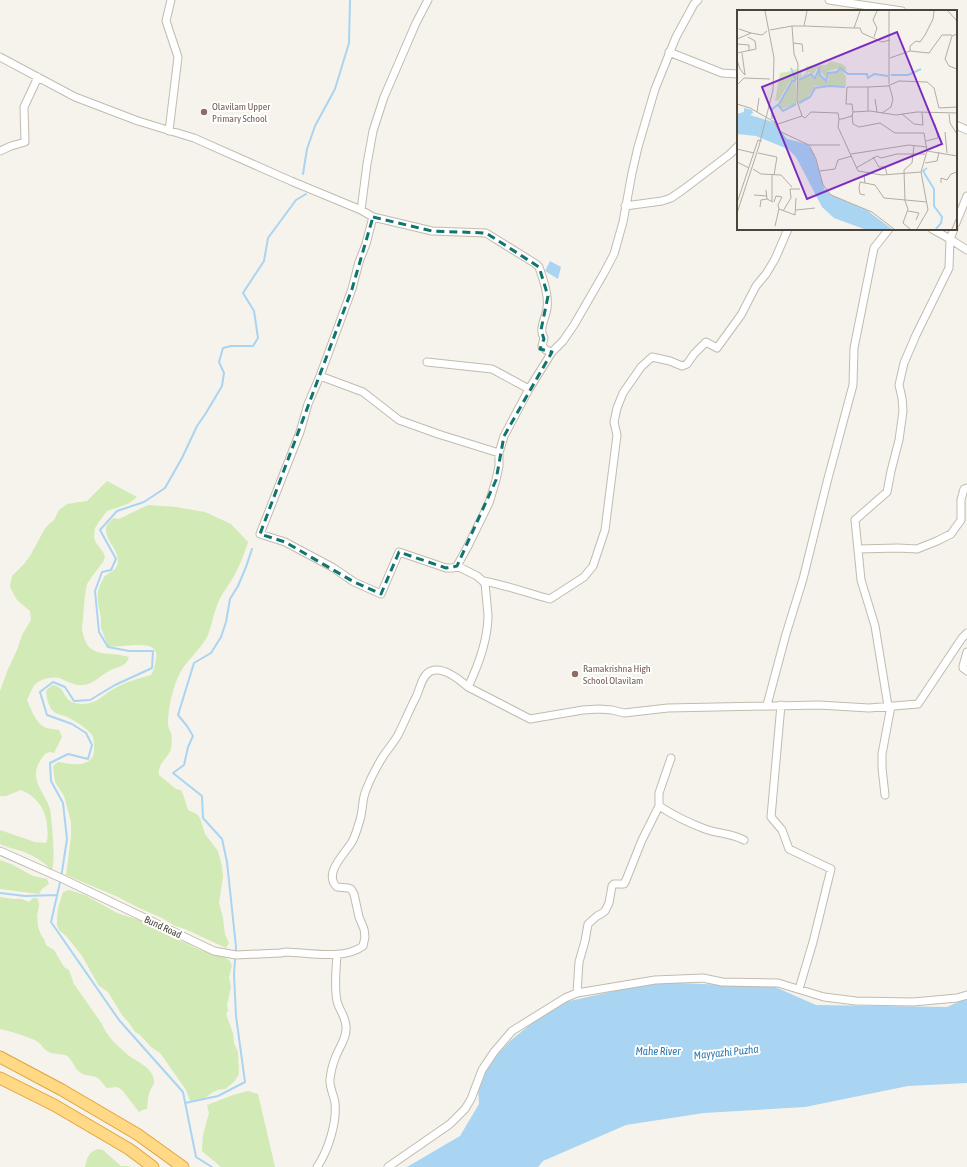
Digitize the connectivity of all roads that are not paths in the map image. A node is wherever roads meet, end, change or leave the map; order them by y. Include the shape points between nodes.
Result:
1 (170, 0) edge
2 (428, 0) edge
3 (698, 0) edge
4 (829, 0) edge
5 (895, 10) edge
6 (669, 52) junction
7 (0, 57) edge
8 (737, 74) edge
9 (38, 77) junction
10 (957, 125) edge
11 (967, 130) edge
12 (169, 131) junction
13 (737, 149) edge
14 (0, 151) edge
15 (967, 196) edge
16 (625, 206) junction
17 (361, 210) junction
18 (373, 217) junction
19 (957, 221) edge
20 (788, 230) edge
21 (888, 230) edge
22 (934, 230) edge
23 (954, 230) edge
24 (950, 239) junction
25 (967, 250) edge
26 (552, 352) junction
27 (428, 362) dead end
28 (320, 376) junction
29 (529, 388) junction
30 (498, 453) junction
31 (967, 488) edge
32 (858, 549) junction
33 (457, 566) junction
34 (483, 581) junction
35 (967, 633) edge
36 (967, 652) edge
37 (967, 670) edge
38 (468, 687) junction
39 (767, 705) junction
40 (781, 705) junction
41 (889, 706) junction
42 (671, 758) dead end
43 (885, 794) dead end
44 (659, 806) junction
45 (744, 840) dead end
46 (0, 851) edge
47 (337, 955) junction
48 (798, 989) junction
49 (577, 994) junction
50 (967, 995) edge
51 (0, 1057) edge
52 (0, 1078) edge
53 (153, 1167) edge
54 (183, 1167) edge
55 (317, 1167) edge
56 (388, 1167) edge

1 - 12 street via 166,21 178,57
2 - 17 street via 384,97 373,131
3 - 6 street
4 - 5 street
6 - 8 street via 722,73
6 - 16 street via 644,126
7 - 9 street
9 - 12 street via 75,97
9 - 14 street via 24,107 25,142
10 - 11 street
12 - 17 street via 194,138
13 - 16 street via 671,198
15 - 19 street
16 - 26 street via 614,254 574,325
17 - 18 street
18 - 26 street via 432,231 486,233 536,264 548,296 541,334 544,339 542,346
18 - 28 street via 352,289
20 - 34 street via 775,259 756,286 741,315 717,348 706,342 687,364 682,366 652,357 641,367 623,393 614,422 617,435 605,530 593,566 584,577 550,598
21 - 39 street via 874,248 854,348 853,385 803,579
22 - 24 street
23 - 24 street
24 - 25 street
24 - 32 street via 949,268 904,363 898,385 903,411 887,492 855,520
26 - 29 street
27 - 29 street via 492,369
28 - 30 street via 363,392 399,420
28 - 33 street via 260,534 285,542 354,582 381,594 399,552 446,568
29 - 30 street
30 - 33 street via 499,466 489,503
31 - 32 street via 964,489 961,500 961,520 951,534 917,549
32 - 41 street via 861,580 875,626
33 - 34 street
34 - 38 street via 488,616 486,632 478,666
35 - 41 street via 918,704
36 - 37 street via 963,666
38 - 39 street via 530,719 599,709 624,713 668,708
38 - 47 street, Bund Road via 455,676 437,669 429,671 398,736 377,765 366,790 352,841 339,858 332,876 337,887 351,889 354,894 365,941 360,949
39 - 40 street
40 - 41 street via 869,708
40 - 48 street via 771,817 782,830 789,849 831,869 813,942
41 - 43 street via 882,754
42 - 44 street via 659,793
44 - 45 street via 705,829
44 - 49 street via 624,884 612,886 605,911 588,924 579,962
46 - 47 street, Bund Road via 214,951 236,955 287,952
47 - 55 street via 336,987 346,1034 329,1081 335,1103 334,1116 328,1146
48 - 49 street via 778,983 722,982 703,978 656,980
48 - 50 street via 824,997 856,1002 913,1002
49 - 56 street via 565,998 512,1031 482,1070 471,1099 464,1109 450,1124
51 - 54 highway via 137,1134
52 - 53 highway via 54,1105 129,1149

